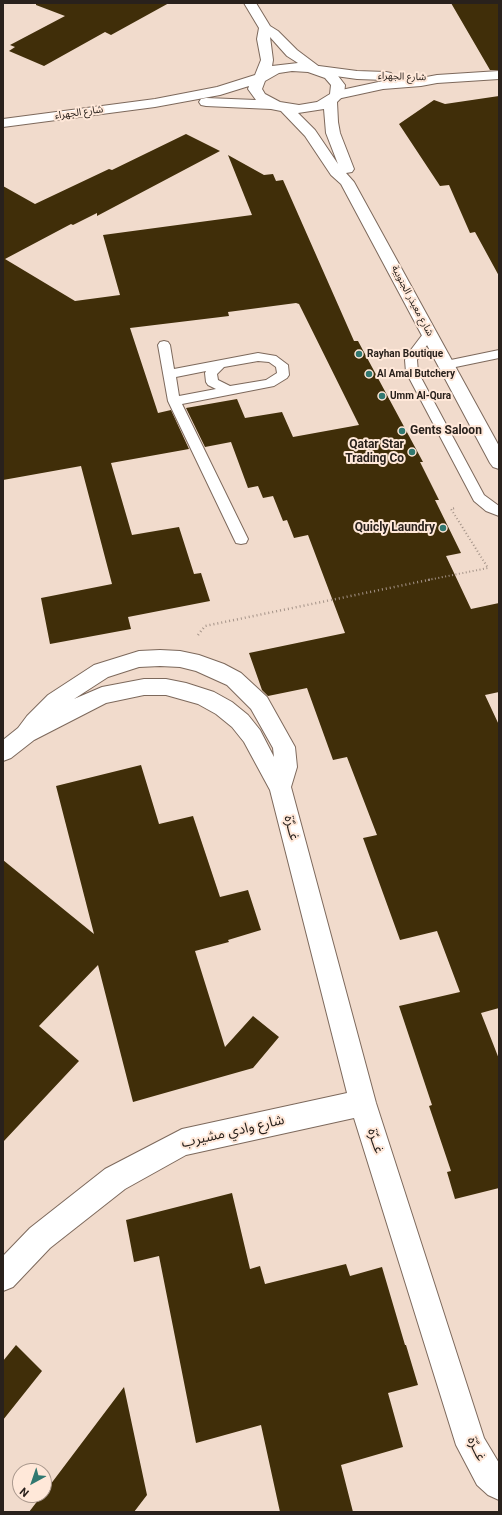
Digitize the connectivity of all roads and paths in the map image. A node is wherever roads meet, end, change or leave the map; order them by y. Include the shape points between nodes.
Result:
1 (250, 3) edge
2 (265, 28) junction
3 (318, 70) junction
4 (499, 75) edge
5 (261, 76) junction
6 (436, 79) junction
7 (333, 98) junction
8 (155, 103) junction
9 (280, 106) junction
10 (3, 123) edge
11 (347, 182) junction
12 (430, 334) junction
13 (164, 344) dead end
14 (499, 354) edge
15 (220, 364) junction
16 (446, 364) junction
17 (169, 374) junction
18 (228, 391) junction
19 (174, 402) junction
20 (499, 463) edge
21 (483, 502) junction
22 (499, 511) edge
23 (241, 539) dead end
24 (180, 659) junction
25 (26, 734) junction
26 (3, 752) edge
27 (280, 787) junction
28 (363, 1103) junction
29 (3, 1277) edge
30 (499, 1484) edge

1 - 2 street
2 - 3 street via 292,53
2 - 5 street via 263,39 267,60
3 - 5 street, شارع الجهراء via 288,67
3 - 6 street, شارع الجهراء via 357,75
3 - 7 street, شارع معيذر الجنوبية via 336,81 339,88
4 - 6 street, شارع الجهراء
5 - 8 street, شارع الجهراء via 220,91
5 - 9 street, شارع معيذر الجنوبية via 256,85 257,93 264,100
6 - 7 street, شارع الجهراء via 383,85
7 - 9 street, شارع الجهراء via 314,107 299,109
7 - 11 street, شارع معيذر الجنوبية via 331,122 348,170
8 - 9 street, شارع الجهراء via 219,102
8 - 10 street, شارع الجهراء
9 - 11 street, شارع معيذر الجنوبية via 310,133 336,172
11 - 12 street, شارع معيذر الجنوبية
12 - 16 street, شارع معيذر الجنوبية
12 - 21 lane via 413,355 412,372
13 - 17 lane
14 - 16 lane
15 - 17 lane
15 - 18 lane via 211,373 212,382
15 - 18 lane via 258,357 272,359 282,365 283,375 270,383
16 - 20 street, شارع معيذر الجنوبية
17 - 19 lane
18 - 19 lane
19 - 23 lane
21 - 22 lane
21 - 24 path via 451,509 488,568 205,626
24 - 25 street, غــرّة via 139,659 101,671 56,701
24 - 27 street, غــرّة via 199,663 234,679 259,704 284,747 286,767
25 - 26 street, غــرّة
25 - 27 street, غــرّة via 102,695 144,686 186,691 206,698 240,721 252,736
27 - 28 street, غــرّة
28 - 29 street, شارع وادي مشيرب via 182,1142 115,1179 40,1238
28 - 30 street, غــرّة via 471,1445 488,1474

